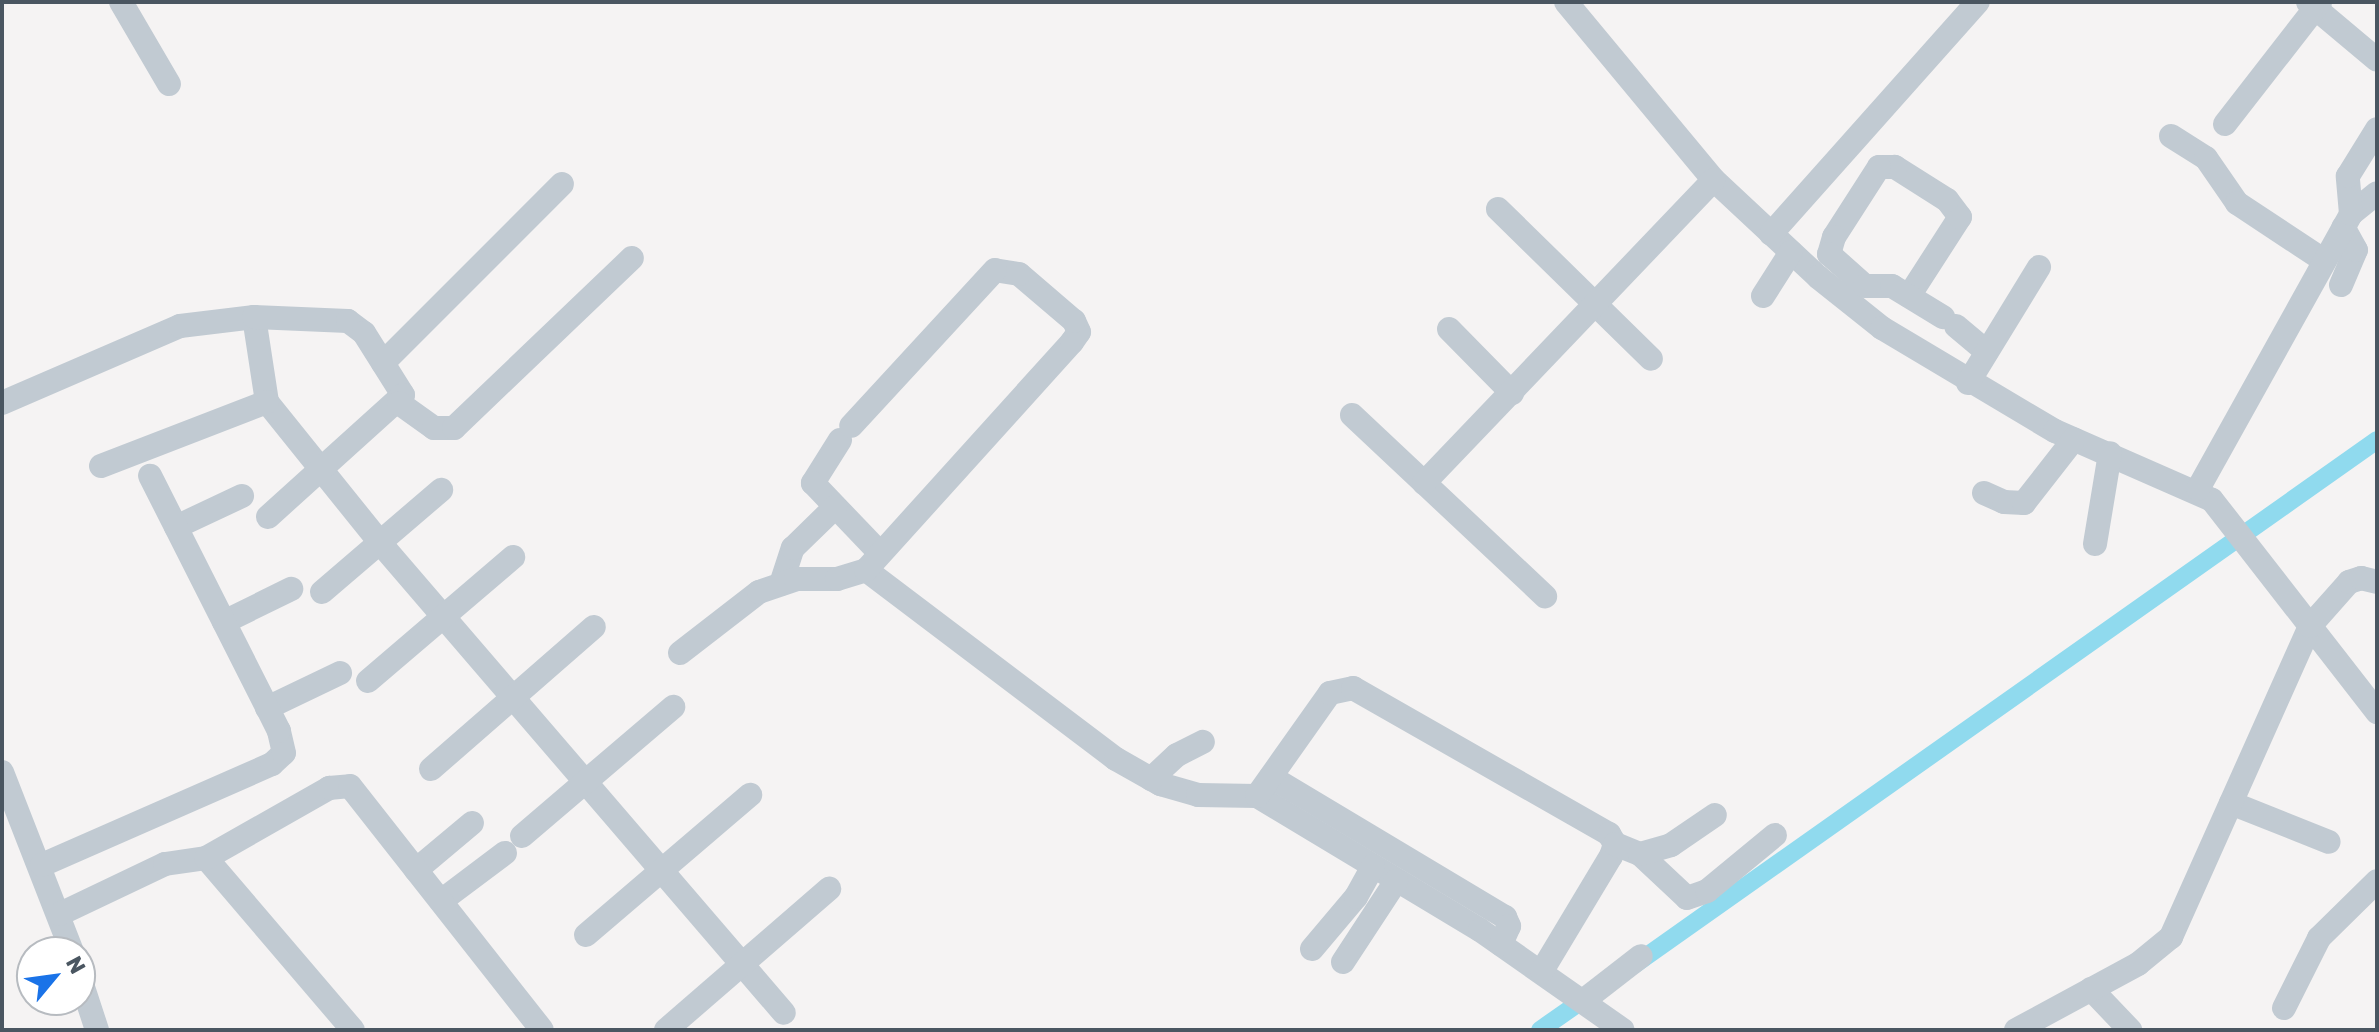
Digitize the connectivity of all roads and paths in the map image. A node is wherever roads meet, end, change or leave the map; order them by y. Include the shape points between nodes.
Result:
1 (121, 2) edge
2 (1566, 2) edge
3 (1978, 2) edge
4 (2314, 4) edge
5 (2377, 60) edge
6 (169, 84) dead end
7 (2225, 124) dead end
8 (2377, 129) edge
9 (2171, 136) dead end
10 (1714, 180) junction
11 (562, 184) dead end
12 (2377, 193) edge
13 (1498, 209) dead end
14 (2347, 220) junction
15 (1771, 234) junction
16 (1791, 252) junction
17 (632, 258) dead end
18 (2323, 260) junction
19 (2039, 267) dead end
20 (2341, 285) dead end
21 (1763, 296) dead end
22 (1909, 296) junction
23 (1595, 304) junction
24 (254, 317) junction
25 (1449, 329) dead end
26 (1987, 352) junction
27 (1651, 359) dead end
28 (383, 363) junction
29 (1968, 383) junction
30 (1512, 393) junction
31 (267, 402) junction
32 (2, 403) edge
33 (399, 403) junction
34 (1352, 415) dead end
35 (2074, 439) junction
36 (2110, 453) junction
37 (101, 466) dead end
38 (322, 469) junction
39 (150, 476) dead end
40 (1424, 483) junction
41 (2198, 489) junction
42 (441, 490) dead end
43 (1984, 493) dead end
44 (242, 496) dead end
45 (835, 507) junction
46 (268, 517) dead end
47 (176, 527) junction
48 (381, 544) junction
49 (2095, 544) dead end
50 (513, 557) dead end
51 (873, 561) junction
52 (2377, 582) edge
53 (781, 584) junction
54 (291, 589) dead end
55 (322, 592) dead end
56 (1545, 596) dead end
57 (444, 614) junction
58 (224, 622) junction
59 (2310, 626) junction
60 (594, 627) dead end
61 (680, 653) dead end
62 (340, 673) dead end
63 (368, 681) dead end
64 (514, 697) junction
65 (673, 707) dead end
66 (267, 708) junction
67 (2377, 712) edge
68 (1203, 742) dead end
69 (431, 769) dead end
70 (2, 772) edge
71 (1151, 779) junction
72 (586, 781) junction
73 (1264, 786) junction
74 (750, 795) dead end
75 (2231, 803) junction
76 (1715, 815) dead end
77 (472, 823) dead end
78 (1775, 835) dead end
79 (2329, 842) dead end
80 (1615, 844) junction
81 (1640, 854) junction
82 (206, 858) junction
83 (42, 865) junction
84 (1373, 866) junction
85 (416, 870) junction
86 (662, 870) junction
87 (1396, 881) junction
88 (2377, 881) edge
89 (829, 889) dead end
90 (441, 901) junction
91 (60, 914) junction
92 (586, 935) dead end
93 (67, 936) edge
94 (1501, 944) junction
95 (1312, 949) dead end
96 (1641, 956) dead end
97 (1343, 962) dead end
98 (742, 964) junction
99 (1542, 971) junction
100 (2091, 989) junction
101 (2284, 1008) dead end
102 (784, 1013) dead end
103 (1602, 1018) edge
104 (353, 1030) edge
105 (542, 1030) edge
106 (666, 1030) edge
107 (2016, 1030) edge
108 (2130, 1030) edge

1 - 6 street
2 - 10 street
3 - 15 street
4 - 5 street
4 - 7 street
8 - 14 street via 2348,176
9 - 18 street via 2206,158 2237,203
10 - 15 street
10 - 23 street
11 - 28 street
12 - 14 street
13 - 23 street
14 - 18 street
14 - 20 street via 2356,250
15 - 16 street
16 - 21 street
16 - 29 street via 1882,328
17 - 33 street via 454,428 434,428
18 - 41 street
19 - 26 street
22 - 22 street via 1960,217 1947,200 1895,167 1879,167 1834,237 1829,254 1865,286 1892,286
22 - 26 street
23 - 27 street
23 - 30 street
24 - 28 street via 348,321 364,333
24 - 31 street
24 - 32 street via 180,326
25 - 30 street
26 - 29 street
28 - 33 street via 401,387
29 - 35 street
30 - 40 street
31 - 37 street
31 - 38 street
33 - 38 street
34 - 40 street
35 - 36 street
35 - 43 street via 2024,503
36 - 41 street
36 - 49 street
38 - 46 street
38 - 48 street
39 - 47 street
40 - 56 street
41 - 59 street
42 - 48 street
44 - 47 street
45 - 51 street
45 - 51 street via 812,479 845,433 995,270 1019,274 1074,321 1079,332
45 - 53 street via 793,548
47 - 58 street
48 - 55 street
48 - 57 street
50 - 57 street
51 - 53 street via 837,579
51 - 71 street via 1116,759
52 - 59 street via 2349,582
53 - 61 street via 759,592
54 - 58 street
57 - 63 street
57 - 64 street
58 - 66 street
59 - 67 street
59 - 75 street
60 - 64 street
62 - 66 street
64 - 69 street
64 - 72 street
65 - 72 street
66 - 83 street via 285,745 280,759
68 - 71 street via 1177,755
70 - 83 street
71 - 73 street via 1198,795
72 - 86 street
72 - 90 street
73 - 80 street via 1330,693 1353,688 1609,834
73 - 84 street
73 - 94 street via 1505,917 1509,926
74 - 86 street
75 - 79 street
75 - 100 street via 2171,937 2138,964
76 - 81 street via 1671,845
77 - 85 street
78 - 81 street via 1707,891 1687,898
80 - 81 street
80 - 99 street
82 - 85 street via 340,784 358,791
82 - 91 street via 165,864
82 - 104 street
83 - 91 street
84 - 87 street
84 - 95 street via 1348,907
85 - 90 street
86 - 92 street
86 - 98 street
87 - 94 street
87 - 97 street
88 - 101 street via 2319,938
89 - 98 street
90 - 105 street
91 - 93 street
94 - 99 street
96 - 103 street
98 - 102 street
98 - 106 street
99 - 103 street
100 - 107 street
100 - 108 street

